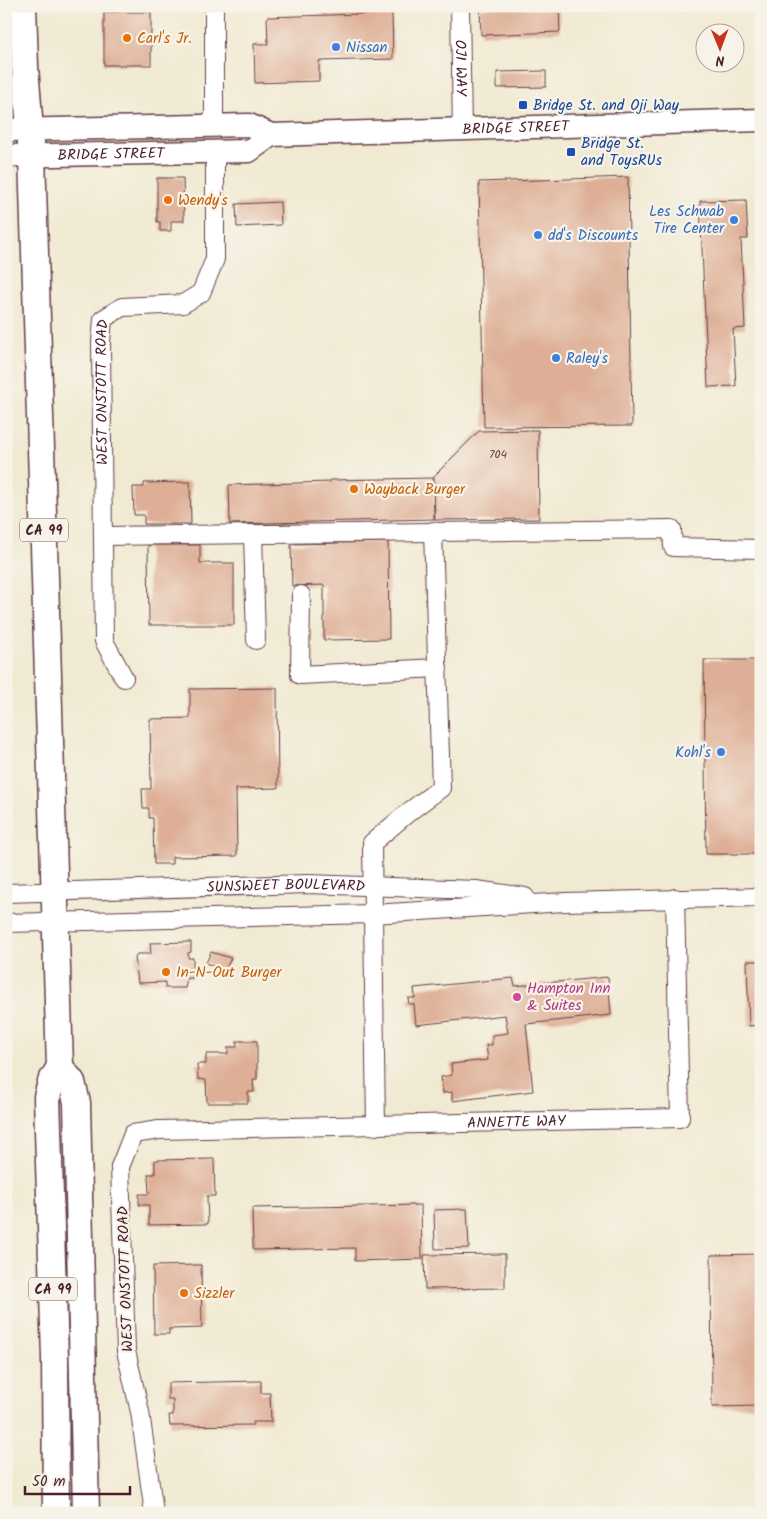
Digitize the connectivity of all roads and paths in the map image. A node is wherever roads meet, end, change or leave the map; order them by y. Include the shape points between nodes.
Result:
1 (23, 6) edge
2 (214, 6) edge
3 (460, 6) edge
4 (761, 120) edge
5 (214, 126) junction
6 (18, 130) edge
7 (462, 131) junction
8 (267, 133) junction
9 (215, 152) junction
10 (145, 153) junction
11 (32, 155) junction
12 (6, 156) edge
13 (433, 531) junction
14 (253, 534) junction
15 (103, 536) junction
16 (761, 549) edge
17 (301, 595) dead end
18 (256, 640) dead end
19 (438, 668) junction
20 (124, 678) dead end
21 (372, 887) junction
22 (56, 892) junction
23 (6, 893) edge
24 (761, 897) edge
25 (675, 898) junction
26 (565, 902) junction
27 (373, 914) junction
28 (56, 921) junction
29 (6, 923) edge
30 (60, 1067) junction
31 (376, 1126) junction
32 (133, 1134) joint
33 (56, 1513) edge
34 (86, 1513) edge
35 (154, 1513) edge

1 - 6 highway, CA 99
2 - 5 street
3 - 7 street, OJI WAY
4 - 7 main road, BRIDGE STREET
5 - 6 main road, BRIDGE STREET
5 - 8 main road, BRIDGE STREET via 249,125
5 - 10 main road via 205,137
6 - 11 highway, CA 99
7 - 8 main road, BRIDGE STREET
8 - 9 main road, BRIDGE STREET via 249,151
9 - 10 main road, BRIDGE STREET
9 - 15 street, WEST ONSTOTT ROAD via 215,259 200,293 183,304 122,307 103,319
10 - 11 main road, BRIDGE STREET
11 - 12 main road, BRIDGE STREET
11 - 22 highway, CA 99
13 - 14 street
13 - 16 street via 672,529 673,547
13 - 19 street
14 - 15 street
14 - 18 street
15 - 20 street, WEST ONSTOTT ROAD via 104,641
17 - 19 street via 300,675
19 - 21 street via 441,788 372,843
21 - 22 street, SUNSWEET BOULEVARD via 308,884
21 - 26 street, SUNSWEET BOULEVARD via 476,890
21 - 27 street
22 - 23 street, SUNSWEET BOULEVARD
22 - 28 highway, CA 99
24 - 25 street, SUNSWEET BOULEVARD
25 - 26 street, SUNSWEET BOULEVARD
25 - 31 street, ANNETTE WAY via 680,1118
26 - 27 street, SUNSWEET BOULEVARD
27 - 28 street, SUNSWEET BOULEVARD
27 - 31 street
28 - 29 street, SUNSWEET BOULEVARD
28 - 30 highway, CA 99
30 - 33 highway, CA 99 via 47,1097
30 - 34 highway, CA 99 via 72,1082 77,1103
31 - 32 street, ANNETTE WAY via 158,1130
32 - 35 street, WEST ONSTOTT ROAD via 120,1168 126,1351 140,1412

